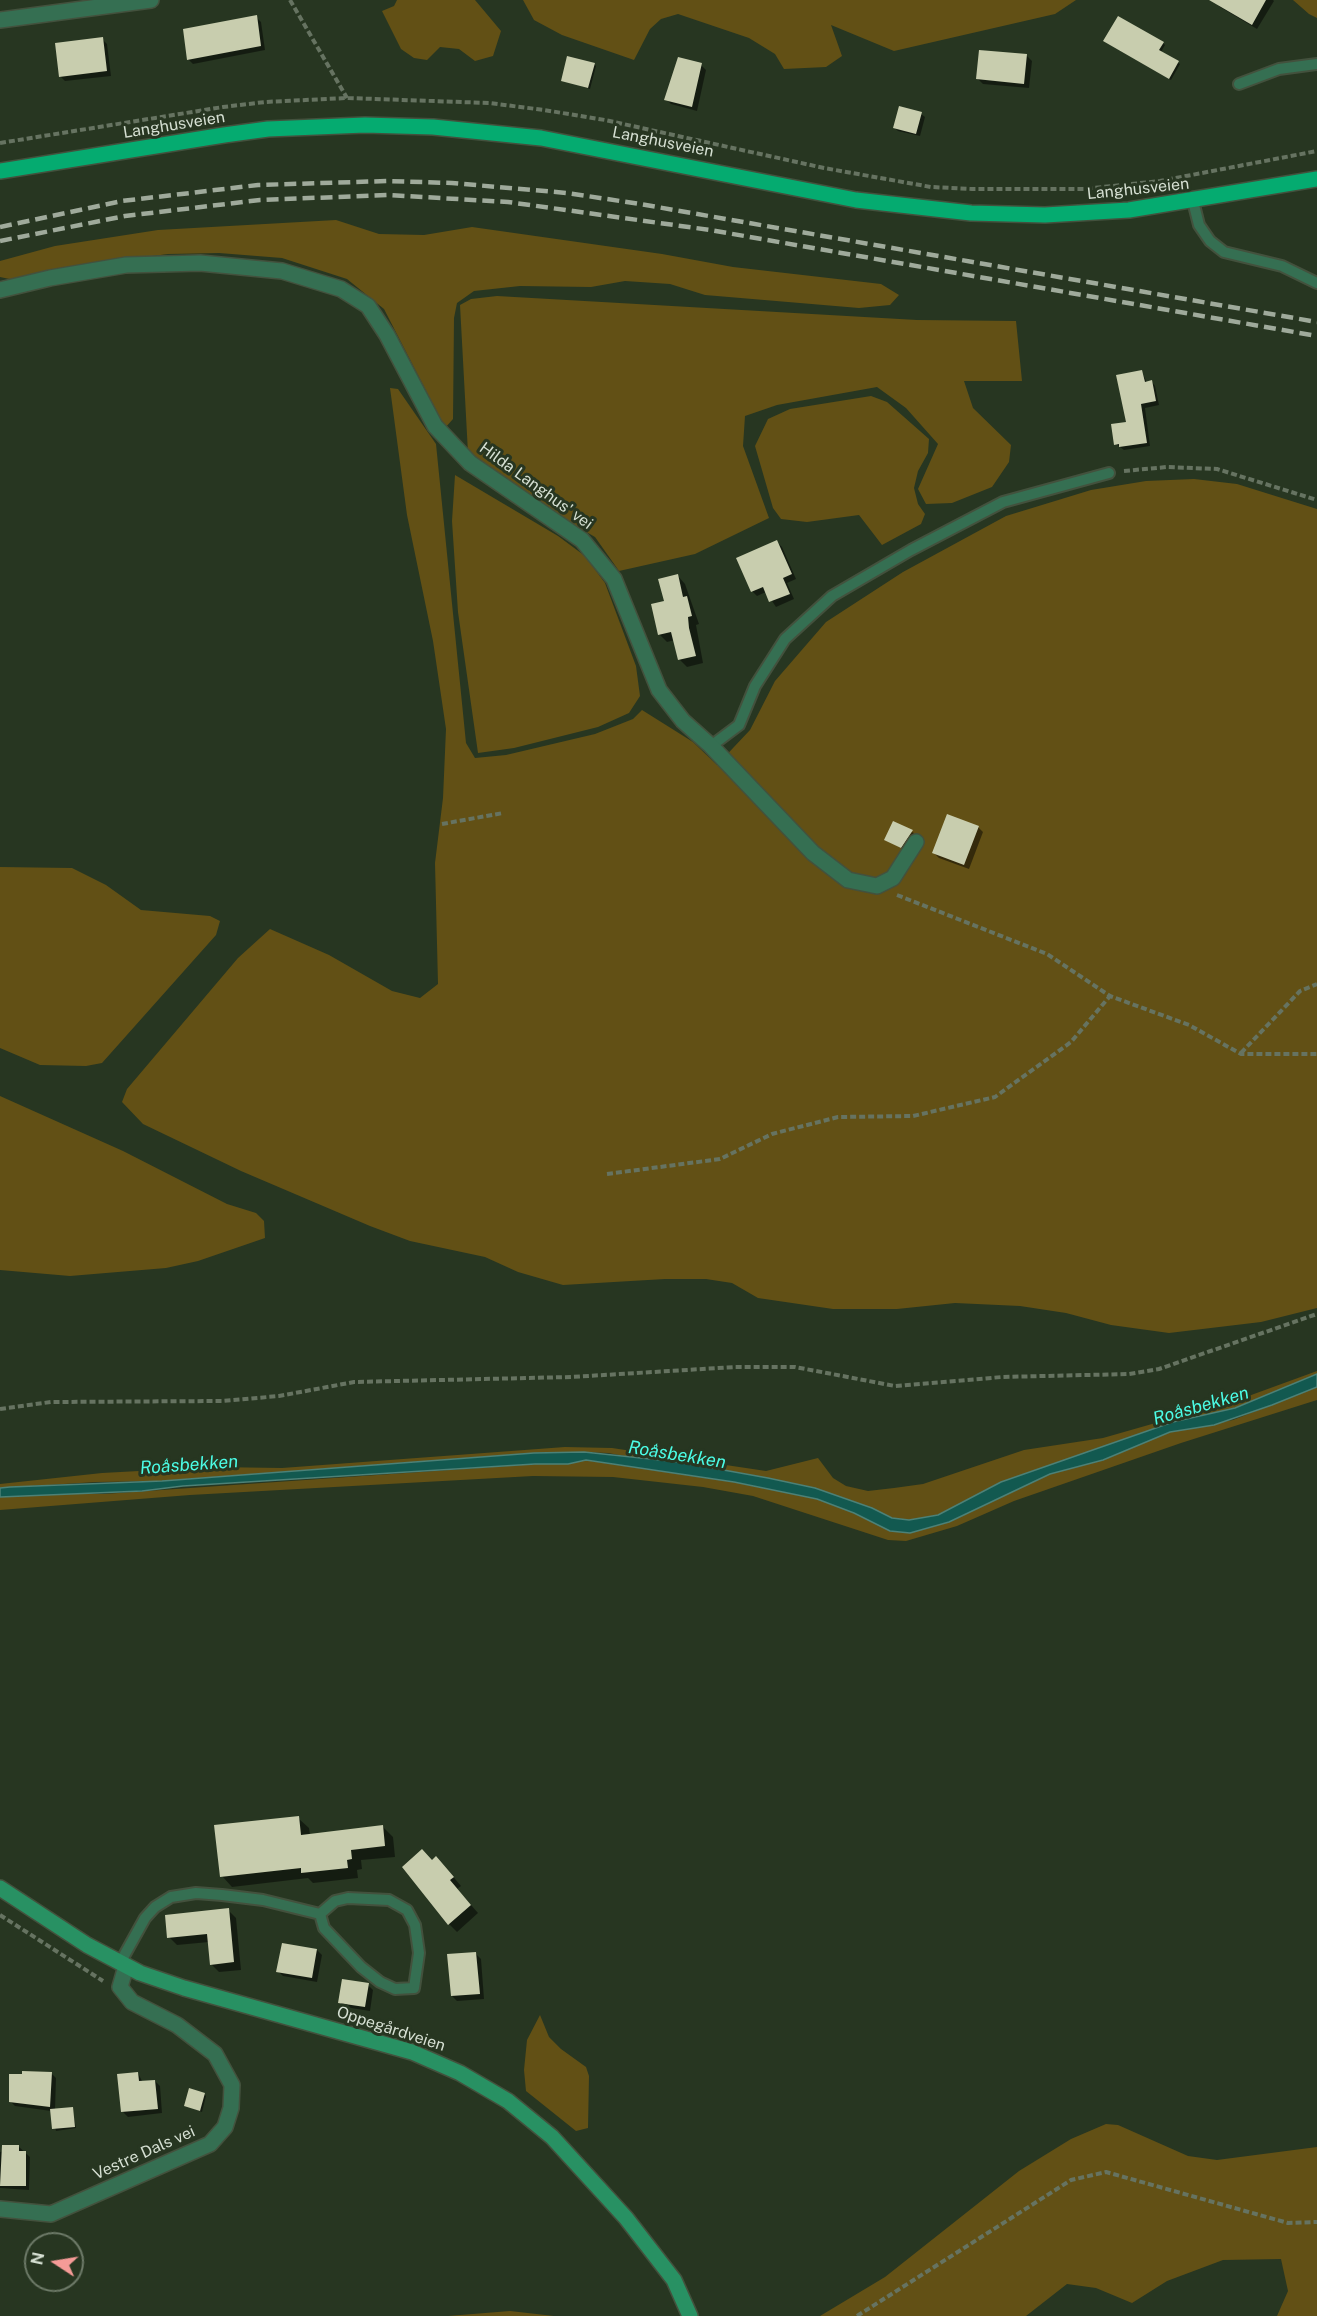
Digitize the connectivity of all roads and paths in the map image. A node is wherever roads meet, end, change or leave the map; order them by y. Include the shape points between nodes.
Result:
1 (151, 0) edge
2 (290, 0) edge
3 (0, 20) edge
4 (1317, 64) edge
5 (1239, 84) dead end
6 (347, 98) dead end
7 (0, 171) edge
8 (1317, 179) edge
9 (1193, 201) junction
10 (1317, 283) edge
11 (0, 290) edge
12 (1109, 473) joint
13 (1317, 500) edge
14 (711, 746) junction
15 (502, 813) dead end
16 (442, 824) dead end
17 (916, 842) dead end
18 (877, 886) junction
19 (1317, 984) edge
20 (1110, 996) junction
21 (1241, 1054) junction
22 (1317, 1054) edge
23 (607, 1174) dead end
24 (1317, 1314) edge
25 (0, 1409) edge
26 (0, 1888) edge
27 (320, 1914) junction
28 (0, 1915) edge
29 (123, 1965) junction
30 (120, 1987) junction
31 (0, 2210) edge
32 (1317, 2222) edge
33 (690, 2316) edge
34 (857, 2316) edge

1 - 3 street
2 - 6 path
4 - 5 lane via 1279,69
7 - 9 main road, Langhusveien via 224,135 365,125 541,138 818,193 947,212 1087,213
8 - 9 main road, Langhusveien
9 - 10 lane via 1199,225 1224,252 1282,266
11 - 14 street, Hilda Langhus' vei via 126,264 200,263 282,271 341,288 368,306 442,433 470,463 582,540 614,579 659,690 683,721
12 - 13 path via 1167,467 1217,469
12 - 14 lane via 1003,502 832,596 784,639 755,686 739,725
14 - 18 street, Hilda Langhus' vei via 813,853 848,880
15 - 16 path
17 - 18 street via 893,878
18 - 20 path via 1047,954
19 - 21 path via 1300,991
20 - 21 path via 1189,1025
20 - 23 path via 1071,1042 995,1096 913,1116 838,1117 772,1134 720,1159
21 - 22 path
24 - 25 path via 1159,1369 1129,1374 1002,1377 895,1386 795,1367 735,1367 571,1377 354,1382 279,1396 223,1401 51,1402
26 - 29 main road, Oppegårdveien
27 - 27 lane via 324,1928 380,1982 395,1989 414,1988 418,1953 415,1924 407,1910 389,1900 348,1898 334,1901
27 - 29 lane via 222,1895 196,1893 171,1897 154,1907 146,1918
28 - 30 path via 103,1982
29 - 30 street
29 - 33 main road, Oppegårdveien via 184,1988 412,2052 500,2096 552,2138 605,2193 658,2258 682,2295
30 - 31 street, Vestre Dals vei via 132,2002 177,2025 215,2054 232,2085 225,2127 210,2144 51,2214
32 - 34 path via 1288,2223 1106,2172 1071,2180

